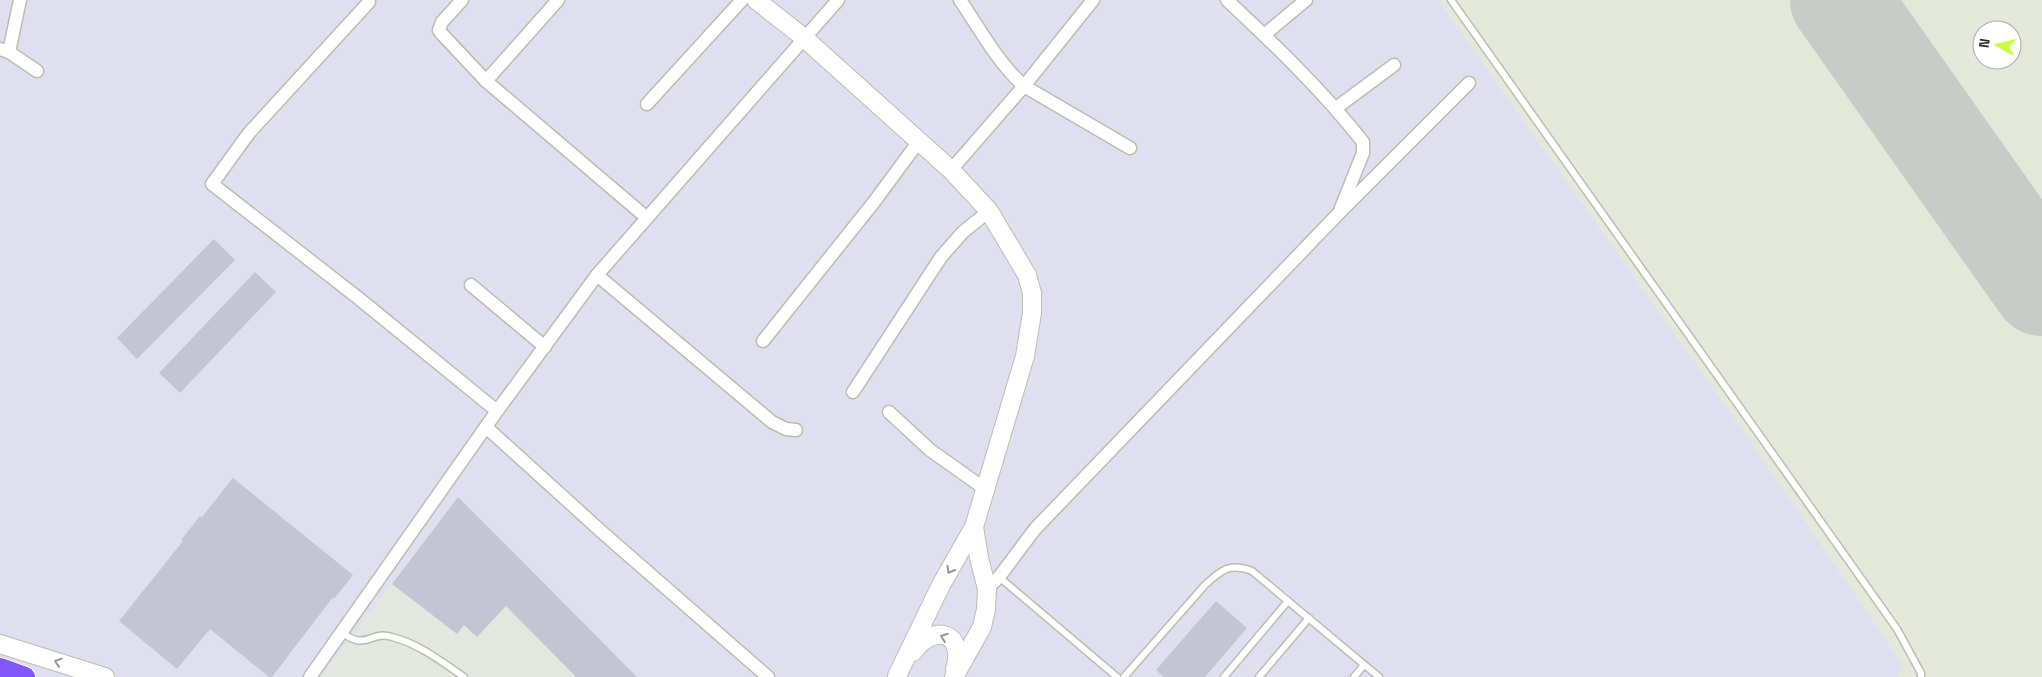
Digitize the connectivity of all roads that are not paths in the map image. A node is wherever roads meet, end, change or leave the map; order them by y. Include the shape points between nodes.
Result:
1 (462, 0) edge
2 (558, 0) edge
3 (742, 0) edge
4 (756, 0) edge
5 (838, 0) edge
6 (960, 0) edge
7 (1093, 0) edge
8 (1227, 0) edge
9 (1306, 0) edge
10 (1451, 0) edge
11 (15, 2) edge
12 (369, 2) dead end
13 (1264, 35) junction
14 (803, 37) junction
15 (5, 50) edge
16 (1394, 65) dead end
17 (37, 71) dead end
18 (486, 81) junction
19 (1469, 83) dead end
20 (1024, 86) junction
21 (647, 104) dead end
22 (1336, 108) junction
23 (920, 141) junction
24 (1130, 148) dead end
25 (951, 170) junction
26 (989, 211) junction
27 (1339, 213) junction
28 (648, 218) junction
29 (597, 275) junction
30 (471, 285) dead end
31 (763, 341) dead end
32 (545, 347) junction
33 (852, 392) dead end
34 (497, 411) junction
35 (889, 412) dead end
36 (486, 427) junction
37 (796, 430) dead end
38 (985, 488) junction
39 (974, 528) junction
40 (993, 583) junction
41 (1288, 601) junction
42 (1309, 618) junction
43 (342, 632) junction
44 (0, 644) edge
45 (1364, 665) junction
46 (0, 668) edge
47 (897, 676) edge
48 (25, 677) edge
49 (105, 677) edge
50 (310, 677) edge
51 (464, 677) edge
52 (768, 677) edge
53 (953, 677) edge
54 (1117, 677) edge
55 (1124, 677) edge
56 (1224, 677) edge
57 (1259, 677) edge
58 (1354, 677) edge
59 (1379, 677) edge
60 (1921, 677) edge

1 - 18 street via 439,30
2 - 18 street
3 - 21 street
4 - 14 street
5 - 14 street
6 - 20 street via 1012,76
7 - 20 street
8 - 13 street
9 - 13 street
10 - 60 lane via 1897,629
11 - 15 street
12 - 34 street via 249,133 212,184
13 - 22 street
14 - 23 street
14 - 28 street
15 - 17 street
16 - 22 street
18 - 28 street
19 - 27 street
20 - 24 street
20 - 25 street
22 - 27 street via 1364,146
23 - 25 street
23 - 31 street
25 - 26 street
26 - 33 street via 963,232 941,257
26 - 38 street via 1027,275 1032,293 1032,313 1025,356
27 - 40 street via 1035,529
28 - 29 street
29 - 32 street
29 - 37 street via 772,422
30 - 32 street
32 - 34 street
34 - 36 street
35 - 38 street via 930,450
36 - 43 street
36 - 52 street
38 - 39 street
39 - 40 street via 979,558
39 -> 47 street via 941,585
40 - 53 street via 982,627
40 - 54 lane
41 - 42 lane
41 - 55 lane via 1252,571 1238,566 1218,573
41 - 56 lane
42 - 45 lane
42 - 57 lane
43 - 50 street
43 - 51 lane via 352,640 364,642 378,636 406,641
49 -> 44 street
45 - 58 lane
45 - 59 lane
46 - 48 main road
53 -> 47 street via 958,650 954,642 935,634 918,645

